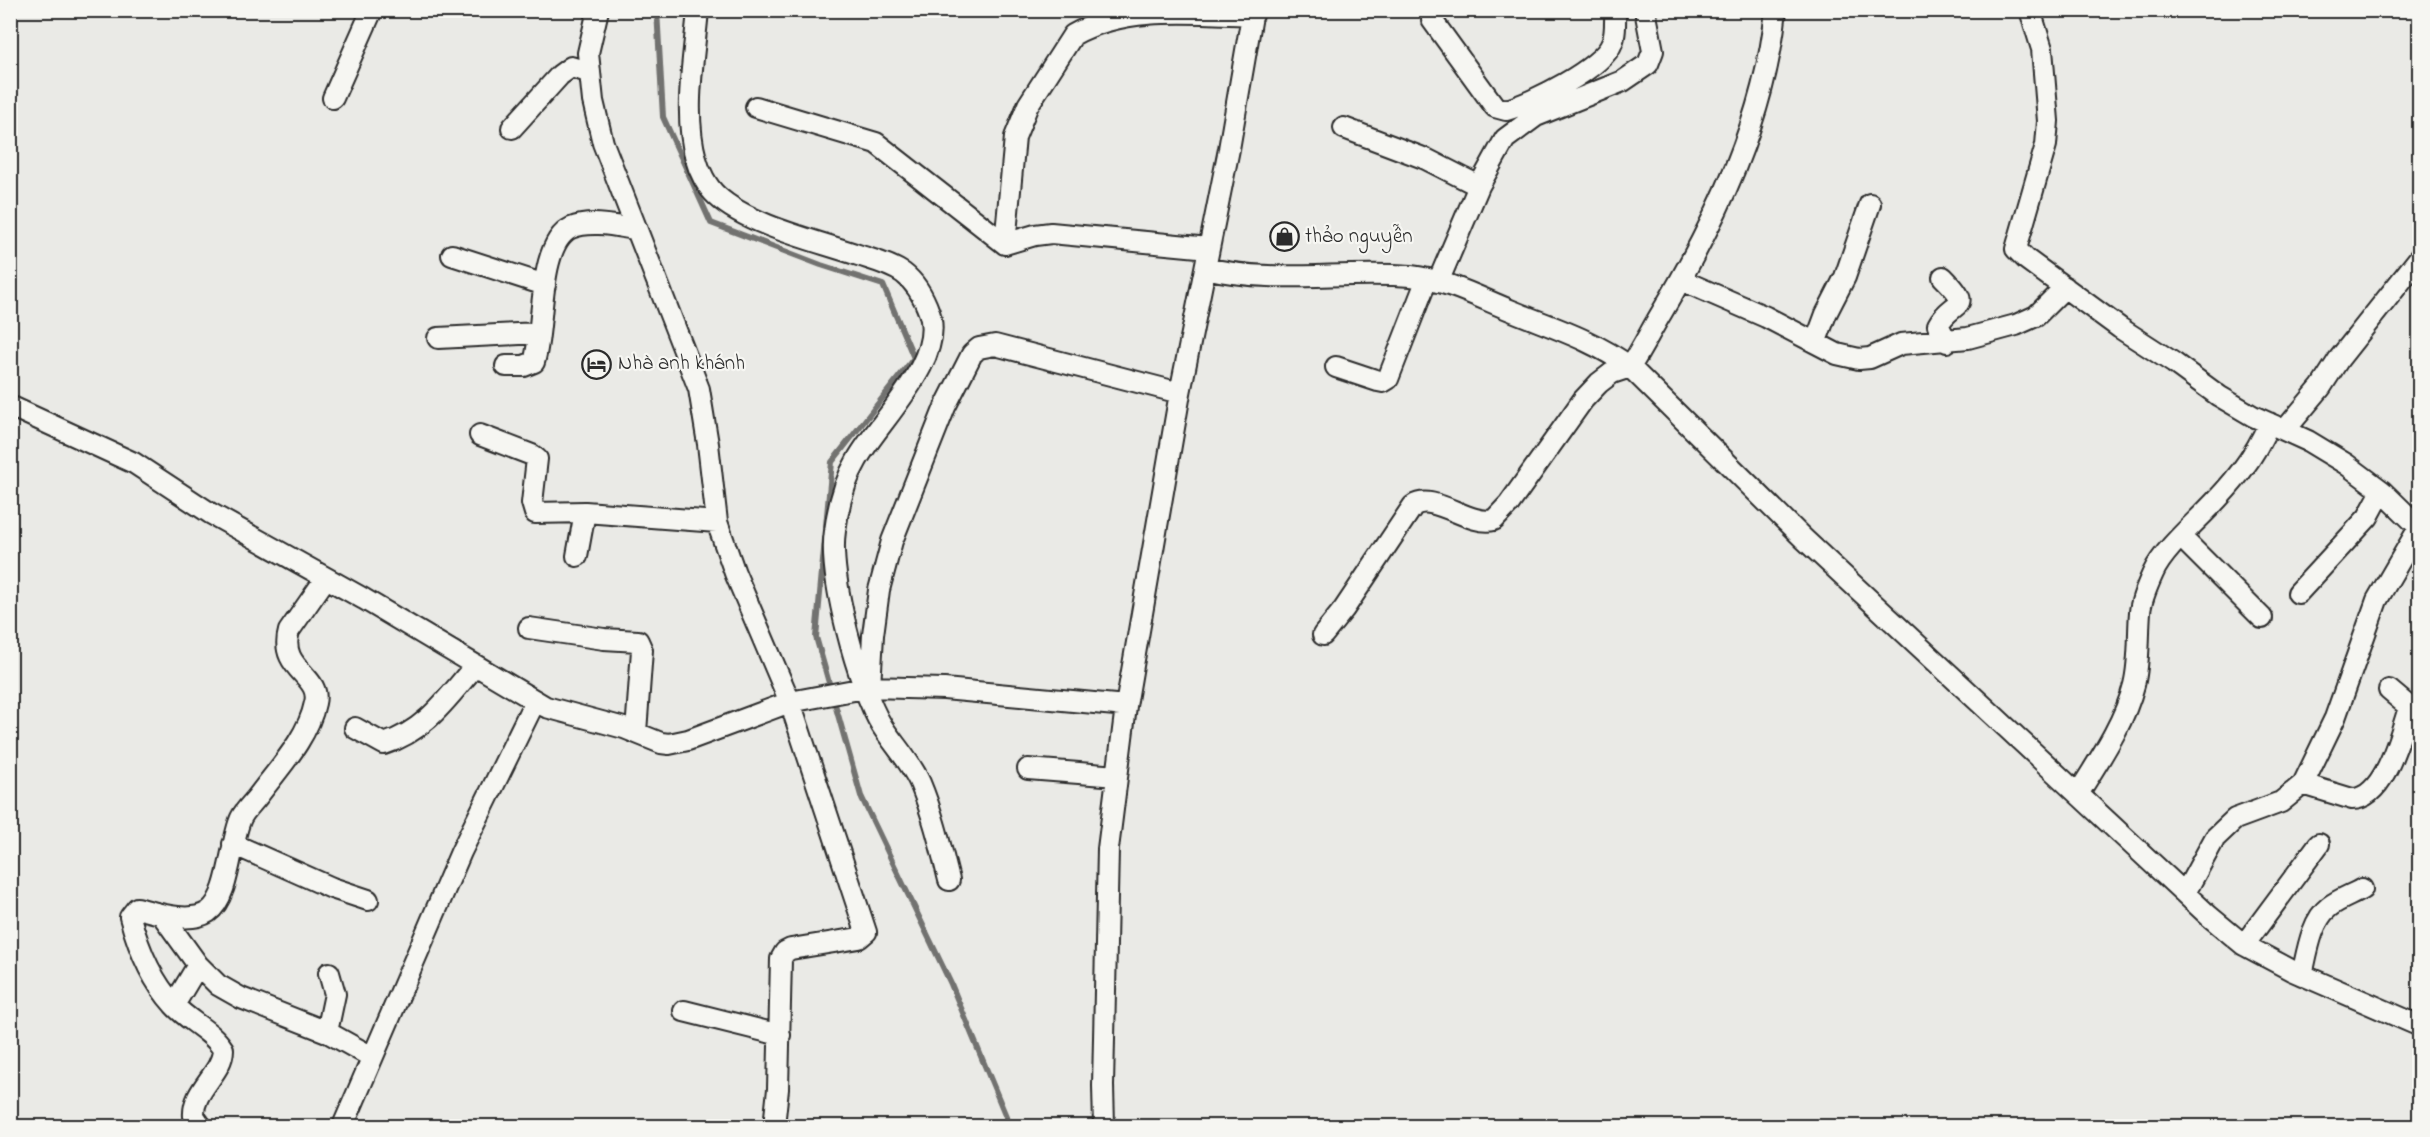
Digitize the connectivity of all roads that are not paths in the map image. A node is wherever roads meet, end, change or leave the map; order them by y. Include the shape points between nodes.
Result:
1 (372, 10) edge
2 (598, 10) edge
3 (698, 10) edge
4 (1616, 10) edge
5 (1645, 10) edge
6 (1776, 10) edge
7 (2031, 10) edge
8 (1253, 13) edge
9 (1432, 20) dead end
10 (588, 72) junction
11 (333, 98) dead end
12 (756, 107) dead end
13 (512, 128) dead end
14 (1344, 128) dead end
15 (1479, 186) junction
16 (1870, 204) dead end
17 (635, 229) junction
18 (1005, 244) junction
19 (1209, 248) junction
20 (452, 255) dead end
21 (2420, 258) edge
22 (1206, 268) junction
23 (1943, 277) dead end
24 (1432, 280) junction
25 (1681, 280) junction
26 (545, 285) junction
27 (2065, 287) junction
28 (539, 333) junction
29 (438, 338) dead end
30 (1816, 342) junction
31 (1947, 342) junction
32 (506, 366) dead end
33 (1336, 367) dead end
34 (1630, 367) junction
35 (1180, 393) junction
36 (10, 406) edge
37 (2277, 426) junction
38 (480, 435) dead end
39 (2382, 491) junction
40 (585, 512) junction
41 (717, 522) junction
42 (2419, 528) edge
43 (2181, 537) junction
44 (577, 556) dead end
45 (326, 578) junction
46 (2298, 593) dead end
47 (2262, 618) dead end
48 (529, 628) dead end
49 (1323, 635) dead end
50 (475, 666) junction
51 (861, 688) junction
52 (2389, 690) dead end
53 (798, 700) junction
54 (535, 701) junction
55 (1126, 706) junction
56 (355, 728) dead end
57 (636, 732) junction
58 (1028, 769) dead end
59 (1118, 776) junction
60 (2303, 784) junction
61 (2078, 794) junction
62 (233, 844) junction
63 (2319, 844) dead end
64 (949, 880) dead end
65 (2362, 889) dead end
66 (2185, 893) junction
67 (368, 900) dead end
68 (162, 915) junction
69 (2244, 945) junction
70 (198, 965) junction
71 (329, 973) dead end
72 (2302, 975) junction
73 (174, 1005) junction
74 (684, 1011) dead end
75 (2420, 1026) edge
76 (327, 1032) junction
77 (780, 1035) junction
78 (372, 1057) junction
79 (201, 1126) edge
80 (343, 1126) edge
81 (774, 1126) edge
82 (1104, 1126) edge

1 - 11 street
2 - 10 street via 589,42
3 - 51 street via 691,138 696,161 716,195 752,218 904,273 924,299 930,315 932,342 924,362 856,461 837,514 837,588
4 - 9 street via 1613,43 1604,57 1570,80 1506,110 1495,107
5 - 15 street via 1653,51 1648,64 1623,81 1522,124 1505,139
6 - 25 street via 1761,98 1732,176
7 - 27 street via 2042,49 2048,122 2046,145 2016,249
8 - 18 street via 1142,14 1072,35 1028,105 1015,137
8 - 19 street
10 - 13 street via 571,67 560,75
10 - 17 street via 603,142
12 - 18 street via 876,143
14 - 15 street via 1426,159
15 - 24 street
16 - 30 street via 1845,277
17 - 26 street via 573,227 560,237 554,249
17 - 41 street via 699,389
18 - 19 street via 1059,233
19 - 22 street
20 - 26 street
21 - 37 street via 2321,387
22 - 24 street via 1258,277 1376,275
22 - 35 street
23 - 31 street via 1960,299 1938,325
24 - 33 street via 1388,379 1378,381
24 - 34 street via 1555,327 1607,351
25 - 30 street
25 - 34 street
26 - 28 street
27 - 31 street via 2036,316 1990,333
27 - 37 street via 2219,396
28 - 29 street
28 - 32 street via 532,365
30 - 31 street via 1837,354 1859,359 1901,344
34 - 49 street via 1612,373 1583,400 1494,520 1482,521 1425,502 1413,506
34 - 61 street via 1804,539
35 - 51 street via 995,345 979,348 972,354 945,407 900,516 879,590
35 - 55 street
36 - 45 street via 134,463 185,498
37 - 39 street
37 - 43 street
38 - 40 street via 537,459 532,503 535,513
39 - 42 street
39 - 46 street via 2368,517
40 - 41 street
40 - 44 street
41 - 53 street via 735,573
42 - 60 street via 2377,600 2335,718
43 - 47 street
43 - 61 street via 2154,571 2140,610 2134,683 2127,704
45 - 50 street
45 - 62 street via 289,631 286,645 290,658 313,686 315,704 297,741 245,811
48 - 57 street via 638,641 642,650
50 - 54 street
50 - 56 street via 446,704 410,732 384,744
51 - 53 street
51 - 55 street via 944,689
51 - 64 street via 919,782
52 - 60 street via 2409,705 2408,711 2388,769 2368,793 2352,799
53 - 57 street via 677,743 661,743
53 - 77 street via 866,932 859,938 785,952 780,964
54 - 57 street
54 - 78 street via 461,852
55 - 59 street
58 - 59 street
59 - 82 street via 1108,849
60 - 66 street via 2281,802 2235,819 2215,838
61 - 66 street
62 - 67 street
62 - 68 street via 224,885 214,907 198,916
63 - 69 street
65 - 72 street via 2329,907 2320,917
66 - 69 street
68 - 70 street
68 - 73 street via 137,908 130,916 143,954
69 - 72 street
70 - 73 street
70 - 76 street via 208,977 235,995
71 - 76 street via 335,994
72 - 75 street
73 - 79 street via 223,1049 222,1058 195,1104 194,1116
74 - 77 street
76 - 78 street
77 - 81 street
78 - 80 street

